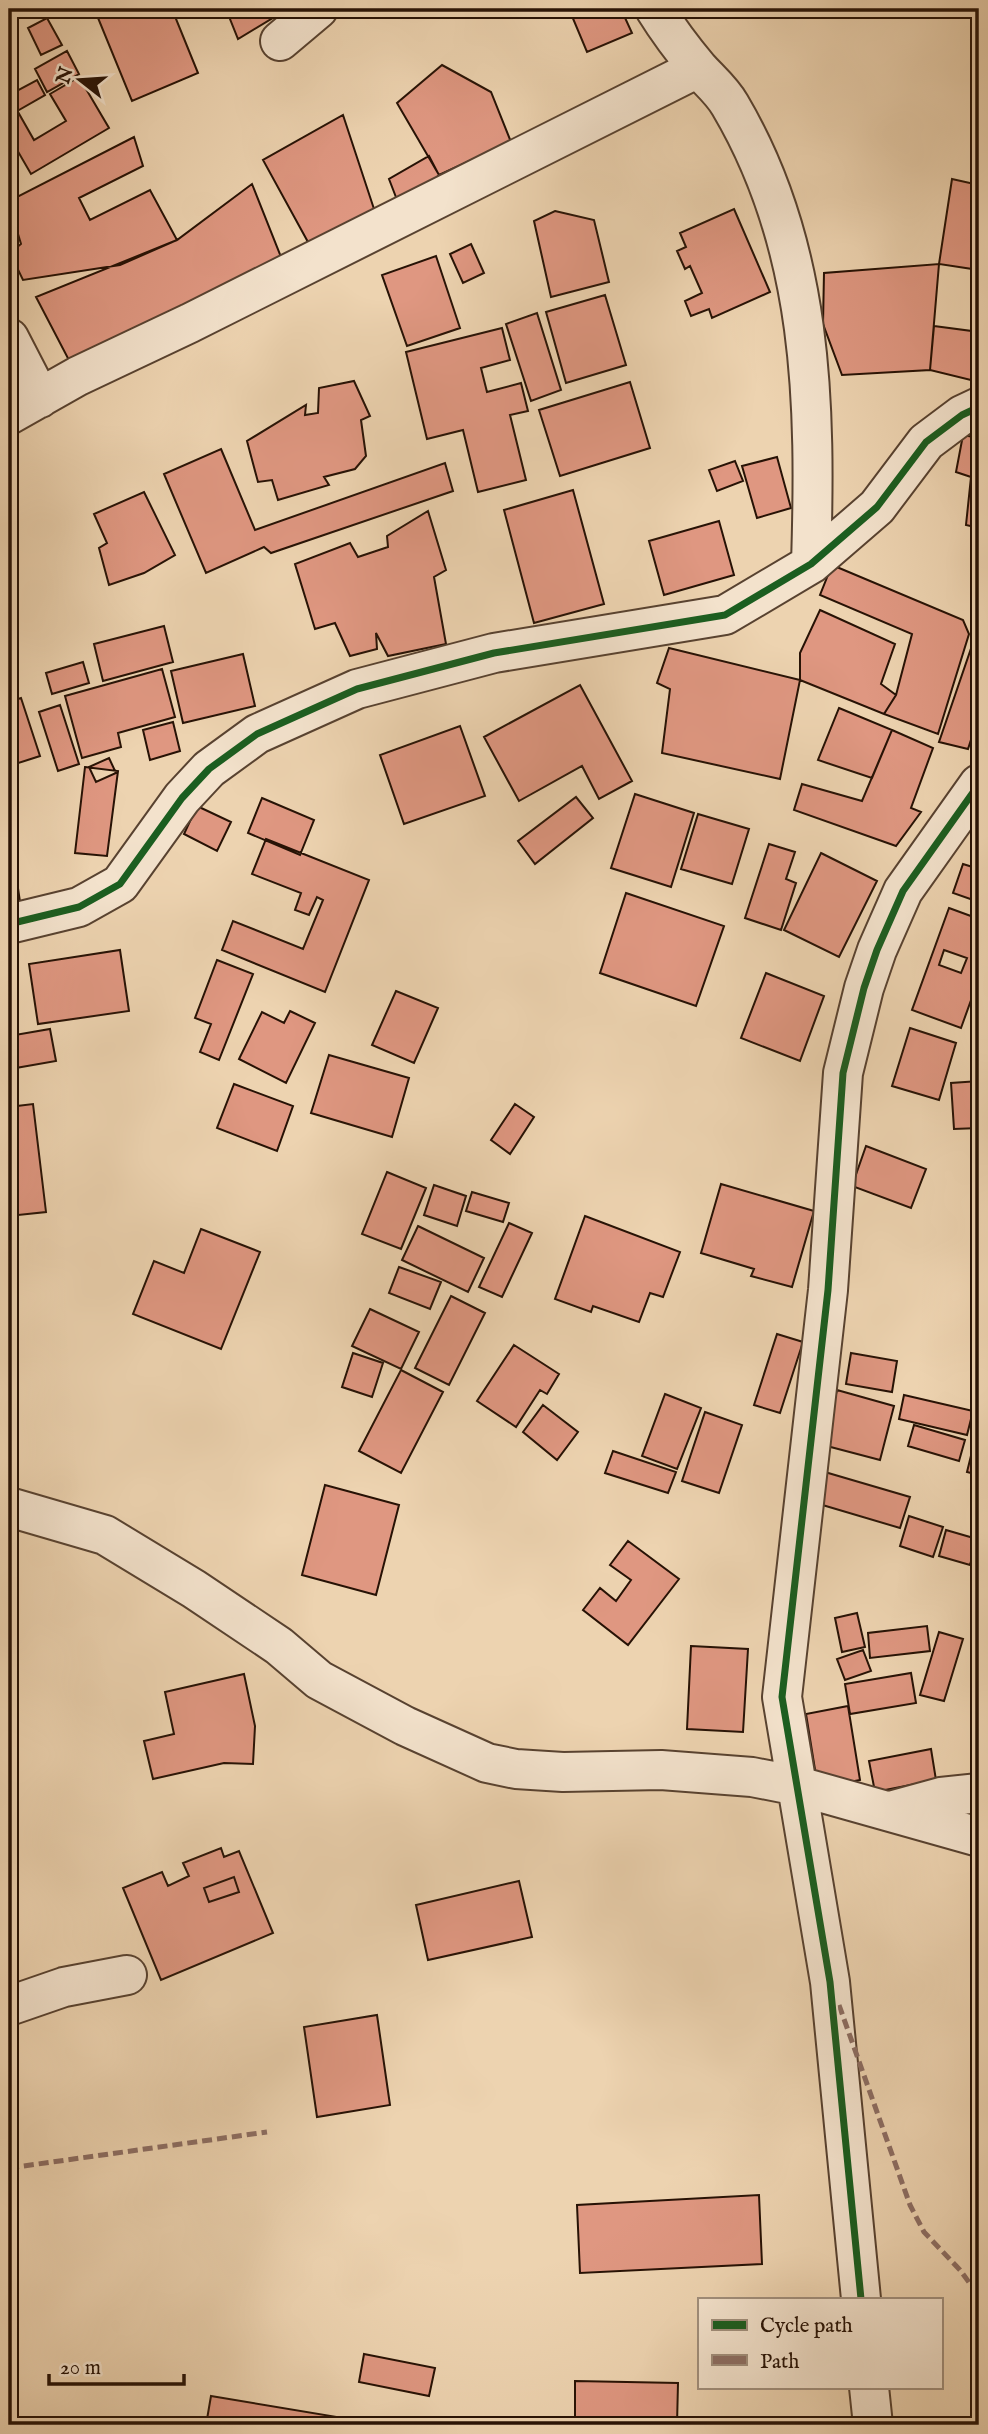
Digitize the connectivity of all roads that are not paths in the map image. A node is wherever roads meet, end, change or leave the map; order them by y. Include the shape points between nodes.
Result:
1 (318, 9) edge
2 (655, 9) edge
3 (280, 41) dead end
4 (698, 68) junction
5 (9, 338) edge
6 (24, 407) edge
7 (979, 407) edge
8 (811, 564) junction
9 (979, 784) edge
10 (9, 924) edge
11 (9, 1507) edge
12 (798, 1786) junction
13 (979, 1793) edge
14 (888, 1811) junction
15 (979, 1837) edge
16 (127, 1975) dead end
17 (9, 2006) edge
18 (861, 2298) edge
19 (869, 2388) edge
20 (873, 2425) edge

1 - 3 street
2 - 4 street
4 - 6 street
4 - 8 street via 729,102 754,151 773,191 794,266 805,329 814,436
5 - 6 street
7 - 8 street via 926,442 877,507
8 - 10 street via 724,615 494,653 357,689 332,700 257,734 209,769 182,798 120,884 79,907
9 - 12 street via 903,891 864,988 843,1073 828,1290 782,1697
11 - 12 street via 105,1535 194,1589 319,1680 487,1763 563,1772 702,1772
12 - 14 street
12 - 18 street via 830,1982
13 - 14 street
14 - 15 street
16 - 17 street via 64,1987
19 - 20 street

